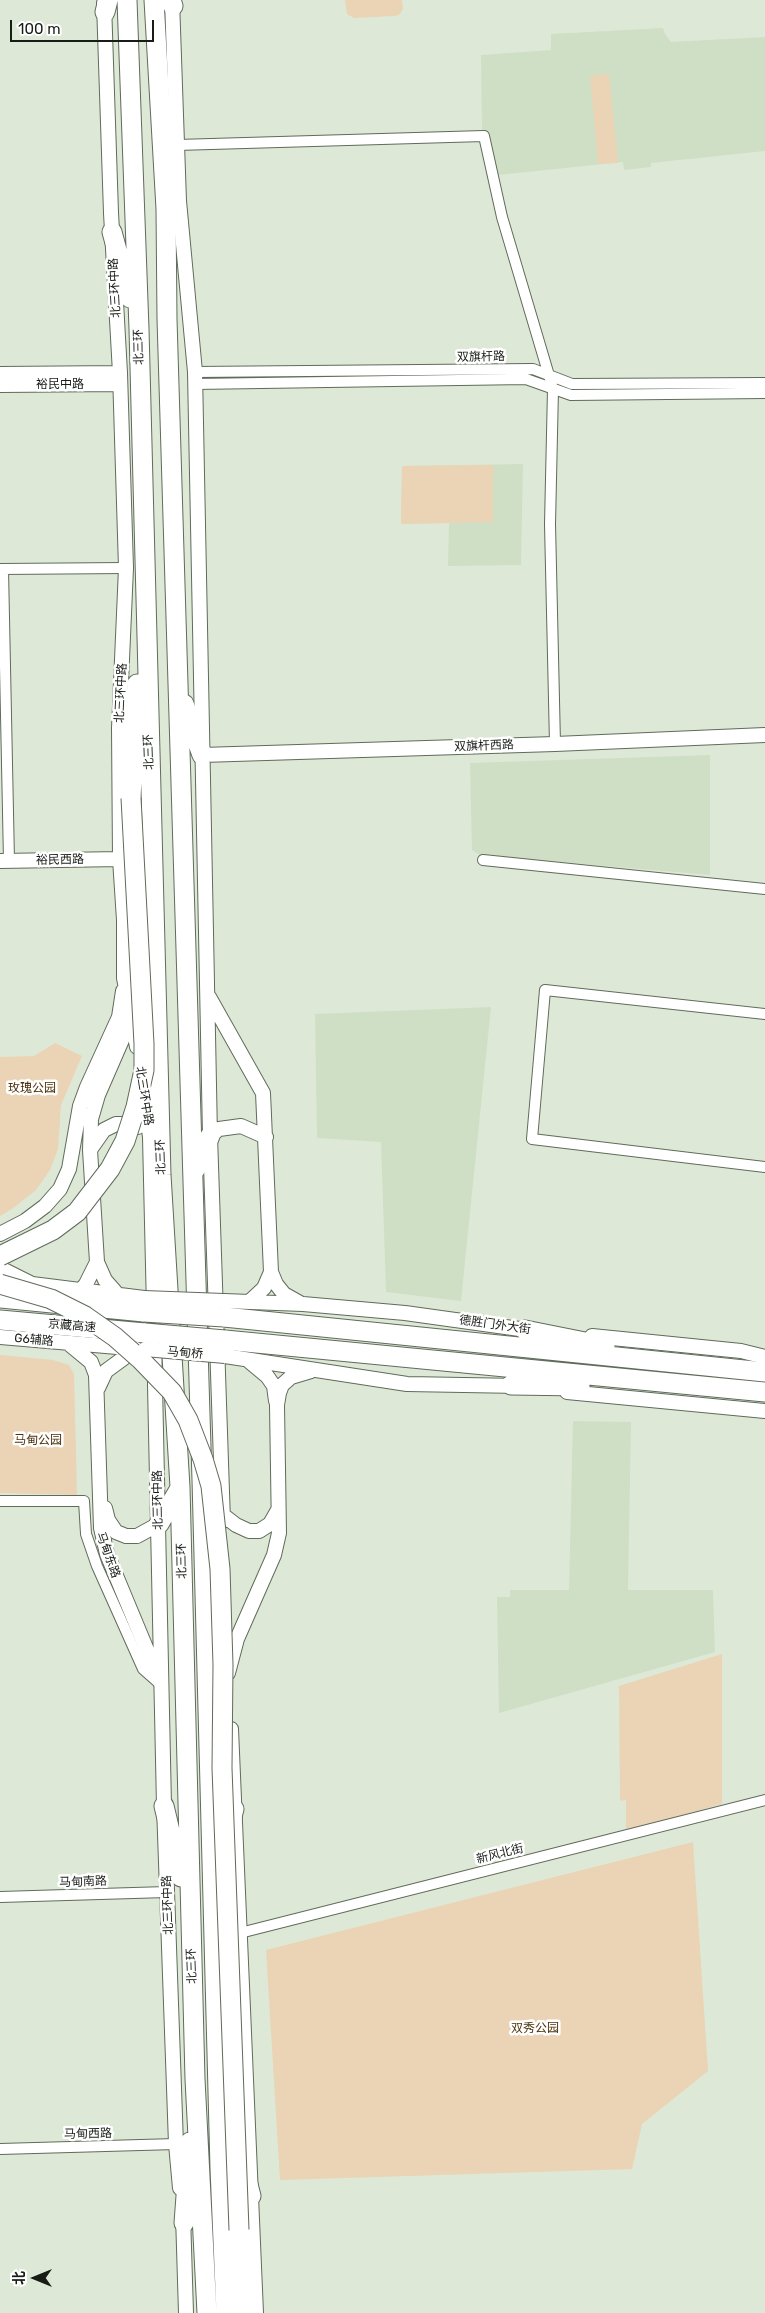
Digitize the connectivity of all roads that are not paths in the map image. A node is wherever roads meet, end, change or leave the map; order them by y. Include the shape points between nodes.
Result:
1 (127, 0) edge
2 (154, 0) edge
3 (172, 2) edge
4 (106, 4) edge
5 (177, 145) junction
6 (178, 201) junction
7 (112, 232) junction
8 (167, 319) junction
9 (139, 329) junction
10 (0, 374) edge
11 (550, 376) junction
12 (195, 378) junction
13 (120, 379) junction
14 (765, 383) edge
15 (0, 385) edge
16 (553, 389) junction
17 (765, 393) edge
18 (126, 568) junction
19 (1, 569) edge
20 (144, 573) junction
21 (178, 688) junction
22 (765, 734) edge
23 (554, 744) junction
24 (202, 754) junction
25 (120, 859) junction
26 (483, 860) dead end
27 (4, 861) edge
28 (765, 889) edge
29 (124, 978) junction
30 (207, 994) junction
31 (765, 1014) edge
32 (132, 1016) junction
33 (210, 1136) junction
34 (150, 1137) junction
35 (266, 1137) junction
36 (90, 1150) junction
37 (765, 1167) edge
38 (193, 1174) junction
39 (161, 1175) junction
40 (0, 1234) edge
41 (0, 1256) edge
42 (97, 1262) junction
43 (0, 1268) edge
44 (271, 1272) junction
45 (0, 1284) edge
46 (80, 1291) junction
47 (0, 1298) edge
48 (135, 1301) junction
49 (249, 1302) junction
50 (303, 1304) junction
51 (224, 1309) junction
52 (0, 1320) edge
53 (525, 1330) junction
54 (0, 1337) edge
55 (68, 1343) junction
56 (142, 1344) junction
57 (225, 1348) junction
58 (765, 1357) edge
59 (246, 1359) junction
60 (714, 1368) junction
61 (316, 1370) junction
62 (765, 1372) edge
63 (511, 1385) junction
64 (714, 1388) junction
65 (98, 1389) junction
66 (765, 1392) edge
67 (277, 1405) junction
68 (765, 1411) edge
69 (202, 1480) junction
70 (100, 1486) junction
71 (180, 1487) junction
72 (0, 1501) edge
73 (278, 1510) junction
74 (222, 1515) junction
75 (158, 1524) junction
76 (228, 1673) junction
77 (162, 1686) junction
78 (765, 1800) edge
79 (164, 1806) junction
80 (234, 1810) junction
81 (167, 1892) junction
82 (213, 1892) junction
83 (0, 1897) edge
84 (190, 1914) junction
85 (240, 1933) junction
86 (217, 2064) junction
87 (195, 2079) junction
88 (176, 2144) junction
89 (0, 2149) edge
90 (251, 2196) junction
91 (184, 2223) junction
92 (186, 2313) edge
93 (207, 2313) edge
94 (226, 2313) edge
95 (242, 2313) edge
96 (256, 2313) edge

1 - 9 highway, 北三环
2 - 8 highway, 北三环 via 166,209
3 - 5 street
4 - 7 street, 北三环中路
5 - 6 street
5 - 11 street via 484,136 502,217
6 - 8 highway
6 - 12 street
7 - 9 highway
7 - 13 street, 北三环中路
8 - 21 highway, 北三环
9 - 20 highway, 北三环
10 - 13 street, 裕民中路
11 - 12 street, 双旗杆路 via 533,369
11 - 14 street, 双旗杆路 via 572,384
11 - 16 street
12 - 16 street via 526,380
12 - 24 street
13 - 15 street, 裕民中路
13 - 18 street, 北三环中路
16 - 17 street via 571,395
16 - 23 street via 550,524
18 - 19 street
18 - 25 street, 北三环中路 via 119,728
19 - 27 street
20 - 39 highway, 北三环
20 - 41 highway, bridge via 131,798 144,1070 125,1140 110,1170 77,1212 53,1230
21 - 24 highway
21 - 38 highway, 北三环
22 - 23 street, 双旗杆西路
23 - 24 street, 双旗杆西路
24 - 30 street
25 - 27 street, 裕民西路
25 - 29 street, 北三环中路
26 - 28 street
29 - 32 street, 北三环中路
29 - 40 street via 119,1017 86,1087 69,1169 60,1189 45,1206
30 - 33 street
30 - 35 street via 263,1094
31 - 37 street via 545,990 532,1139
32 - 34 street, 北三环中路
32 - 36 street via 98,1095 91,1119
33 - 35 street via 219,1129 241,1126
33 - 38 highway
33 - 74 street
34 - 36 street via 137,1127 116,1124 104,1130
34 - 39 highway
34 - 75 street, 北三环中路
35 - 44 street
36 - 42 street
38 - 69 highway, 北三环
39 - 71 highway, 北三环
42 - 46 street
42 - 48 street via 105,1280
43 - 46 street via 32,1284
44 - 49 street via 264,1288
44 - 50 street via 284,1294
45 - 95 highway, bridge via 51,1299 85,1316 141,1360 172,1392 188,1420 210,1486 221,1578 222,1768
46 - 48 street
47 - 48 highway, 京藏高速
48 - 51 highway, bridge
49 - 50 street, 德胜门外大街
49 - 51 street, 德胜门外大街
50 - 53 street, 德胜门外大街 via 405,1313
51 - 60 highway, 德胜门外大街
52 - 56 highway, 京藏高速
53 - 58 street, 德胜门外大街 via 741,1350
53 - 60 highway
54 - 55 street, G6辅路
55 - 56 street, G6辅路
55 - 65 street via 91,1362
56 - 57 highway, 马甸桥, bridge
56 - 65 street via 106,1372
57 - 59 street
57 - 64 highway
59 - 61 street
59 - 67 street via 274,1386
60 - 62 highway, 德胜门外大街
61 - 63 street via 406,1384
61 - 67 street via 287,1381 279,1393
63 - 64 highway
63 - 68 street
64 - 66 highway
65 - 70 street
67 - 73 street
69 - 74 highway
69 - 82 highway, 北三环
70 - 75 street via 108,1520 116,1532 137,1536
70 - 77 street via 101,1528 106,1554
71 - 75 highway
71 - 84 highway, 北三环
72 - 77 street, 马甸东路 via 84,1501 86,1534 97,1566 143,1669
73 - 74 street via 270,1524 259,1531 249,1531
73 - 76 street via 279,1533 274,1555 237,1639
74 - 76 street
75 - 77 street, 北三环中路
76 - 80 street
77 - 79 street, 北三环中路
78 - 85 street, 新风北街
79 - 81 street, 北三环中路
79 - 84 highway
80 - 82 highway
80 - 85 street
81 - 83 street, 马甸南路
81 - 88 street, 北三环中路
82 - 86 highway, 北三环
84 - 87 highway, 北三环
85 - 90 street
86 - 90 highway
86 - 94 highway, 北三环
87 - 91 highway
87 - 93 highway, 北三环
88 - 89 street, 马甸西路
88 - 91 street, 北三环中路
90 - 96 street
91 - 92 street, 北三环中路

